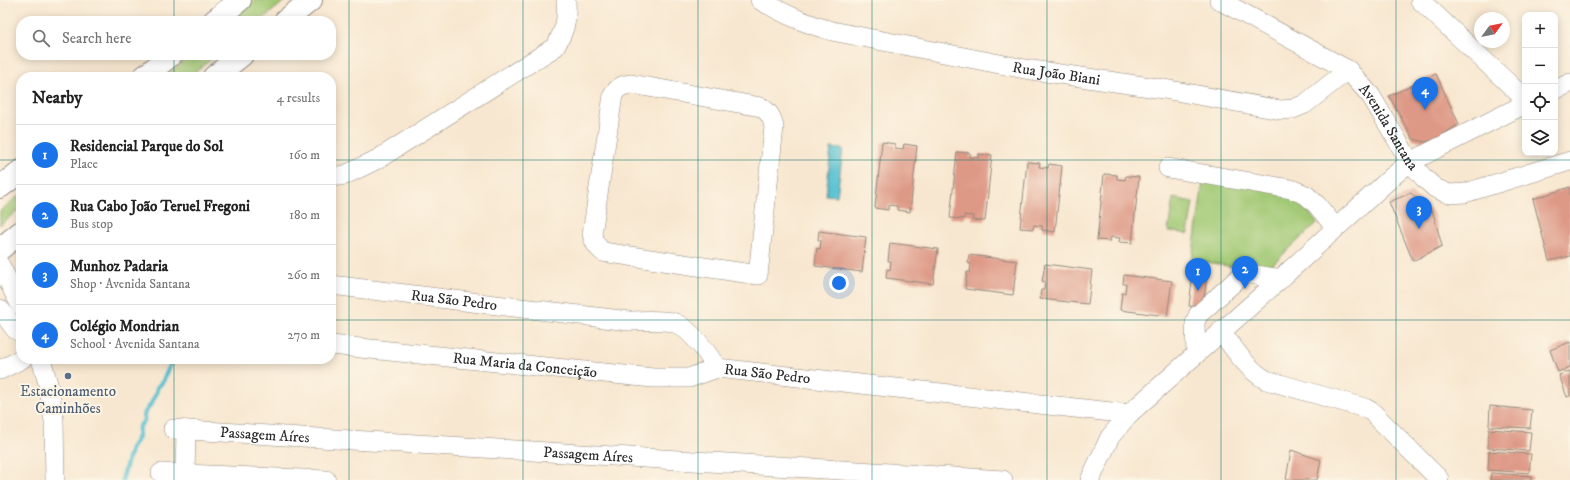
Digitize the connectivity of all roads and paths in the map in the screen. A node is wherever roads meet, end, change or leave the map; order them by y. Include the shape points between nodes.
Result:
1 (240, 0) edge
2 (311, 0) edge
3 (566, 0) edge
4 (760, 0) edge
5 (1219, 0) edge
6 (1420, 0) edge
7 (220, 16) edge
8 (291, 16) edge
9 (166, 60) edge
10 (236, 60) edge
11 (1348, 70) junction
12 (150, 72) edge
13 (220, 72) edge
14 (1570, 83) edge
15 (1558, 89) edge
16 (1522, 97) edge
17 (1522, 106) edge
18 (761, 107) joint
19 (1570, 161) edge
20 (1410, 162) junction
21 (1168, 168) dead end
22 (16, 175) edge
23 (336, 176) edge
24 (0, 187) edge
25 (1335, 227) junction
26 (16, 236) edge
27 (0, 249) edge
28 (0, 266) edge
29 (1280, 279) junction
30 (336, 286) edge
31 (16, 296) edge
32 (0, 309) edge
33 (16, 330) edge
34 (1221, 332) junction
35 (336, 346) edge
36 (1196, 354) junction
37 (16, 362) edge
38 (42, 364) edge
39 (717, 368) junction
40 (0, 370) edge
41 (1129, 414) junction
42 (161, 473) dead end
43 (185, 474) junction
44 (1439, 479) edge
45 (55, 480) edge
46 (326, 480) edge
47 (1003, 480) edge
48 (1090, 480) edge

1 - 7 highway
2 - 8 highway
3 - 23 street via 567,21 555,47 378,159 345,175
4 - 11 street, Rua João Biani via 802,22 832,31 1025,70 1164,89 1281,110 1305,104
5 - 11 street, Avenida Santana
6 - 16 street
9 - 12 highway
10 - 13 highway
11 - 20 street, Avenida Santana via 1371,96
14 - 15 street
17 - 20 street
18 - 18 street via 772,118 774,127 758,275 603,252 597,247 592,234 616,89 631,84
19 - 20 street, Avenida Santana via 1465,193 1449,194 1435,188
20 - 25 street
21 - 25 street via 1291,190 1306,195
22 - 24 highway
25 - 29 street
26 - 27 highway
28 - 31 street
29 - 34 street
29 - 36 street via 1243,274 1198,315 1195,323
30 - 39 street, Rua São Pedro via 629,321 676,323 692,335 709,354
32 - 33 street
34 - 36 street
34 - 44 street via 1246,363 1266,380 1372,412
35 - 39 street, Rua Maria da Conceição via 653,378 689,378
36 - 41 street
37 - 40 street
38 - 45 street via 54,420
39 - 41 street, Rua São Pedro
41 - 48 street via 1110,437
42 - 43 street
43 - 46 street
43 - 47 street, Passagem Aíres via 179,430

